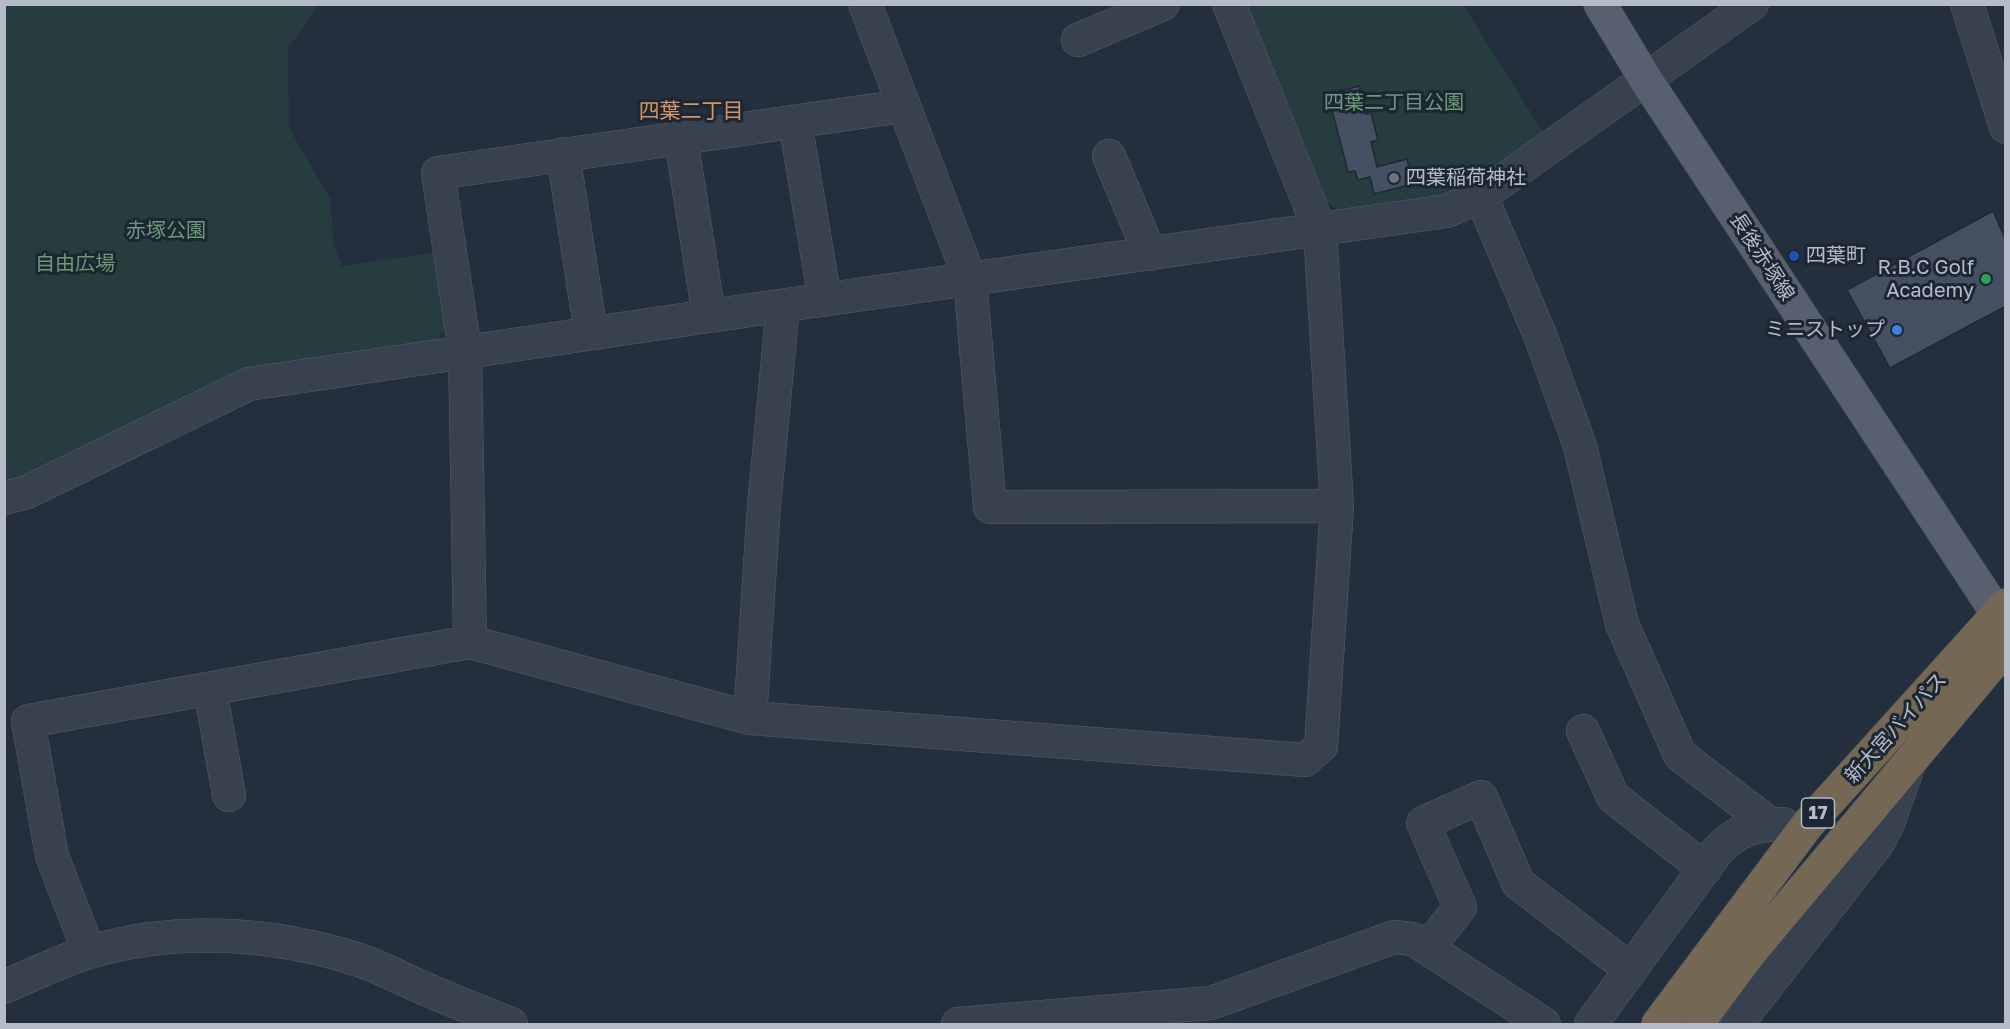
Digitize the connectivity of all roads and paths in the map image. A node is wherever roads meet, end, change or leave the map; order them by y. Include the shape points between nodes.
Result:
1 (864, 4) edge
2 (1164, 4) edge
3 (1229, 4) edge
4 (1600, 4) edge
5 (1752, 4) edge
6 (1967, 4) edge
7 (1078, 40) dead end
8 (1646, 80) junction
9 (903, 106) junction
10 (795, 123) junction
11 (2006, 128) edge
12 (681, 139) junction
13 (563, 154) junction
14 (1109, 156) dead end
15 (1481, 196) junction
16 (1320, 230) junction
17 (1150, 254) junction
18 (970, 279) junction
19 (825, 300) junction
20 (783, 306) junction
21 (709, 316) junction
22 (591, 333) junction
23 (465, 351) junction
24 (4, 498) edge
25 (1337, 506) junction
26 (2003, 616) edge
27 (470, 642) junction
28 (2006, 647) edge
29 (210, 688) junction
30 (750, 718) junction
31 (1583, 731) dead end
32 (1910, 763) junction
33 (229, 795) dead end
34 (1770, 824) junction
35 (1808, 824) junction
36 (1705, 869) junction
37 (1428, 948) junction
38 (89, 952) junction
39 (1631, 970) junction
40 (4, 987) edge
41 (1217, 1014) edge
42 (474, 1016) edge
43 (511, 1024) edge
44 (958, 1024) edge
45 (1544, 1024) edge
46 (1591, 1024) edge
47 (1658, 1024) edge
48 (1697, 1024) edge
49 (1737, 1024) edge

1 - 9 street
2 - 7 street
3 - 16 street
4 - 8 main road, 長後赤塚線
5 - 8 street
6 - 11 street
8 - 15 street
8 - 26 main road, 長後赤塚線
9 - 10 street
9 - 18 street
10 - 12 street
10 - 19 street
12 - 13 street
12 - 21 street
13 - 22 street
13 - 23 street via 438,173
14 - 17 street
15 - 16 street via 1447,211
15 - 34 street via 1540,335 1580,446 1622,624 1680,755
16 - 17 street
16 - 25 street
17 - 18 street
18 - 19 street
18 - 25 street via 990,507
19 - 20 street
20 - 21 street
20 - 30 street
21 - 22 street
22 - 23 street
23 - 24 street via 249,384 25,493
23 - 27 street
25 - 30 street via 1321,746 1305,760
26 - 35 highway, 新大宮バイパス / 17
27 - 29 street
27 - 30 street
28 - 32 highway, 新大宮バイパス / 17
29 - 33 street
29 - 38 street via 28,721 52,856
31 - 36 street via 1613,797
32 - 48 highway, 新大宮バイパス / 17 via 1748,955
32 - 49 street, 17 via 1877,844
34 - 35 street, 17
34 - 36 street, 17 via 1735,835
35 - 47 highway, 新大宮バイパス / 17
36 - 39 street, 17
37 - 39 street via 1460,907 1423,823 1481,797 1518,883
37 - 41 street via 1413,939 1394,937
37 - 45 street
38 - 40 street
38 - 42 street via 159,938 267,938 362,961
39 - 46 street, 17
41 - 44 street
42 - 43 street

